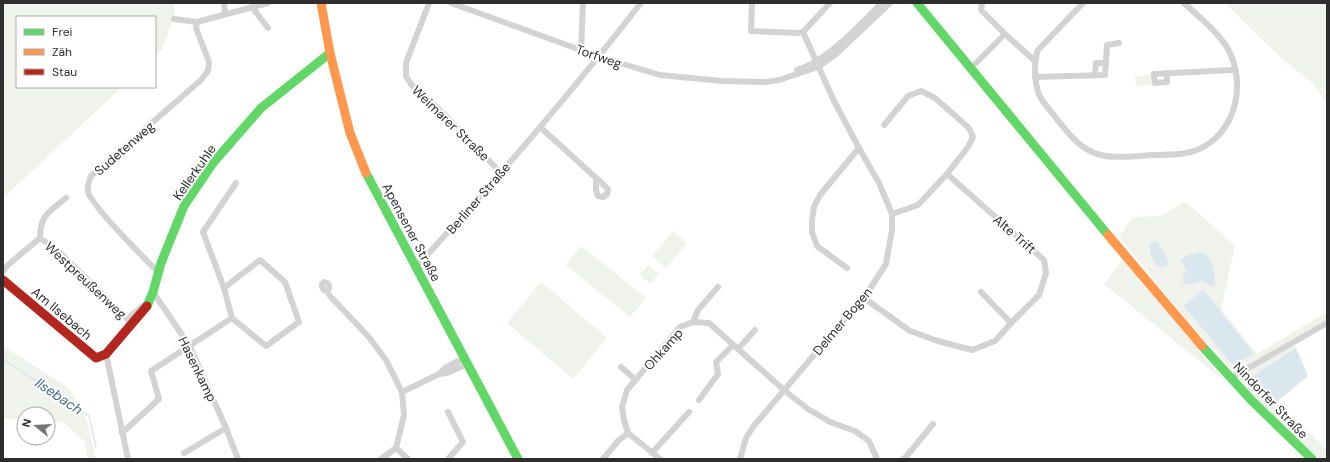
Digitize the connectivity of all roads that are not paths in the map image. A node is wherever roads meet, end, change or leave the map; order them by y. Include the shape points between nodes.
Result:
1 (224, 3) edge
2 (268, 3) edge
3 (321, 3) edge
4 (428, 3) edge
5 (451, 3) edge
6 (583, 3) edge
7 (641, 3) edge
8 (752, 3) edge
9 (830, 3) edge
10 (882, 3) edge
11 (890, 3) edge
12 (917, 3) edge
13 (982, 3) edge
14 (1083, 3) edge
15 (1184, 3) edge
16 (252, 7) junction
17 (225, 14) junction
18 (174, 20) dead end
19 (197, 22) junction
20 (268, 28) dead end
21 (803, 32) junction
22 (1005, 34) junction
23 (1120, 43) dead end
24 (582, 50) junction
25 (330, 53) junction
26 (600, 57) junction
27 (1035, 61) junction
28 (1106, 63) junction
29 (817, 64) junction
30 (971, 68) junction
31 (1235, 70) junction
32 (1154, 74) dead end
33 (1095, 75) junction
34 (1035, 77) junction
35 (884, 125) dead end
36 (540, 127) junction
37 (859, 148) junction
38 (501, 172) junction
39 (947, 174) junction
40 (596, 178) dead end
41 (236, 183) dead end
42 (66, 198) dead end
43 (892, 214) junction
44 (40, 238) junction
45 (416, 267) junction
46 (847, 268) dead end
47 (3, 271) edge
48 (158, 272) junction
49 (3, 280) edge
50 (718, 287) dead end
51 (224, 288) junction
52 (327, 290) dead end
53 (981, 292) dead end
54 (152, 295) junction
55 (864, 298) junction
56 (232, 318) junction
57 (129, 321) junction
58 (693, 322) junction
59 (1011, 323) junction
60 (1327, 323) edge
61 (755, 330) dead end
62 (189, 345) junction
63 (736, 347) junction
64 (106, 354) junction
65 (466, 361) junction
66 (621, 367) dead end
67 (1231, 378) junction
68 (636, 380) junction
69 (784, 390) junction
70 (402, 392) junction
71 (699, 400) dead end
72 (448, 412) dead end
73 (689, 412) dead end
74 (933, 424) dead end
75 (226, 428) junction
76 (122, 433) junction
77 (628, 433) junction
78 (396, 448) junction
79 (184, 453) dead end
80 (652, 453) junction
81 (128, 459) edge
82 (238, 459) edge
83 (381, 459) edge
84 (408, 459) edge
85 (448, 459) edge
86 (518, 459) edge
87 (603, 459) edge
88 (660, 459) edge
89 (740, 459) edge
90 (877, 459) edge
91 (903, 459) edge
92 (1312, 459) edge

1 - 17 street
2 - 16 street
3 - 25 street, Apensener Straße
4 - 38 street, Weimarer Straße via 406,63 406,76 411,84
5 - 24 street, Torfweg
6 - 24 street
7 - 26 street, Berliner Straße
8 - 21 street via 751,31
9 - 21 street
10 - 29 street, Torfweg
11 - 29 street, Torfweg via 836,54
12 - 30 street, Nindorfer Straße
13 - 22 street via 982,10
14 - 27 street via 1038,50
15 - 31 street via 1205,22 1227,48
16 - 17 street
16 - 20 street
17 - 19 street
18 - 19 street
19 - 48 street, Sudetenweg via 196,28 209,62 208,71 92,176 88,183 88,192 96,206
21 - 29 street, Delmer Bogen
22 - 27 street
22 - 30 street
23 - 28 street via 1107,45
24 - 26 street, Torfweg
25 - 45 street, Apensener Straße via 350,133 367,175
25 - 48 street, Kellerkuhle via 261,108 213,163 184,206
26 - 29 street, Torfweg via 660,75 722,81 752,81
26 - 36 street, Berliner Straße
27 - 34 street
28 - 33 street via 1105,75
28 - 33 street via 1096,63
29 - 37 street, Delmer Bogen
30 - 67 street, Nindorfer Straße via 1125,256
31 - 32 street
31 - 34 street via 1237,89 1232,116 1221,134 1197,150 1135,156 1101,155 1076,141 1041,100
33 - 34 street
35 - 39 street via 908,96 921,91 934,98 970,128 973,137
36 - 38 street, Berliner Straße
36 - 40 street
37 - 43 street, Delmer Bogen via 879,183
37 - 46 street via 820,195 814,207 812,220 812,232 817,246
38 - 45 street, Berliner Straße
39 - 43 street via 918,205
39 - 59 street, Alte Trift via 1044,260 1046,273 1039,295
41 - 51 street via 203,232
42 - 44 street, Westpreußenweg via 44,217 40,224
43 - 55 street, Delmer Bogen via 886,264
44 - 47 street, Westpreußenweg
44 - 57 street, Westpreußenweg via 54,247
45 - 65 street, Apensener Straße
48 - 54 street, Kellerkuhle
49 - 64 street, Am Ilsebach via 96,358
50 - 58 street, Ohkamp via 698,310
51 - 56 street
51 - 56 street via 260,260 285,282 299,322 266,346
52 - 70 street via 386,360
53 - 59 street
54 - 57 street, Kellerkuhle via 146,307
54 - 62 street, Hasenkamp
55 - 59 street, Alte Trift via 910,331 972,350 995,341
55 - 69 street, Delmer Bogen
56 - 62 street
57 - 64 street, Kellerkuhle
58 - 63 street, Ohkamp via 709,323
58 - 68 street, Ohkamp via 680,327
60 - 67 street
61 - 63 street
62 - 75 street, Hasenkamp
62 - 76 street via 151,371 159,399
63 - 69 street, Ohkamp
63 - 71 street via 716,362 718,374
64 - 76 street
65 - 70 street via 445,368 439,374
65 - 86 street, Apensener Straße
66 - 68 street, Ohkamp
67 - 92 street, Nindorfer Straße
68 - 77 street, Ohkamp via 627,390 622,408
69 - 89 street, Delmer Bogen via 746,438
69 - 90 street, Ohkamp via 808,409 869,441
70 - 78 street via 404,415
72 - 85 street via 463,442
73 - 80 street
74 - 91 street
75 - 79 street
75 - 82 street, Hasenkamp
76 - 81 street
77 - 80 street
77 - 87 street
78 - 83 street
78 - 84 street
80 - 88 street

